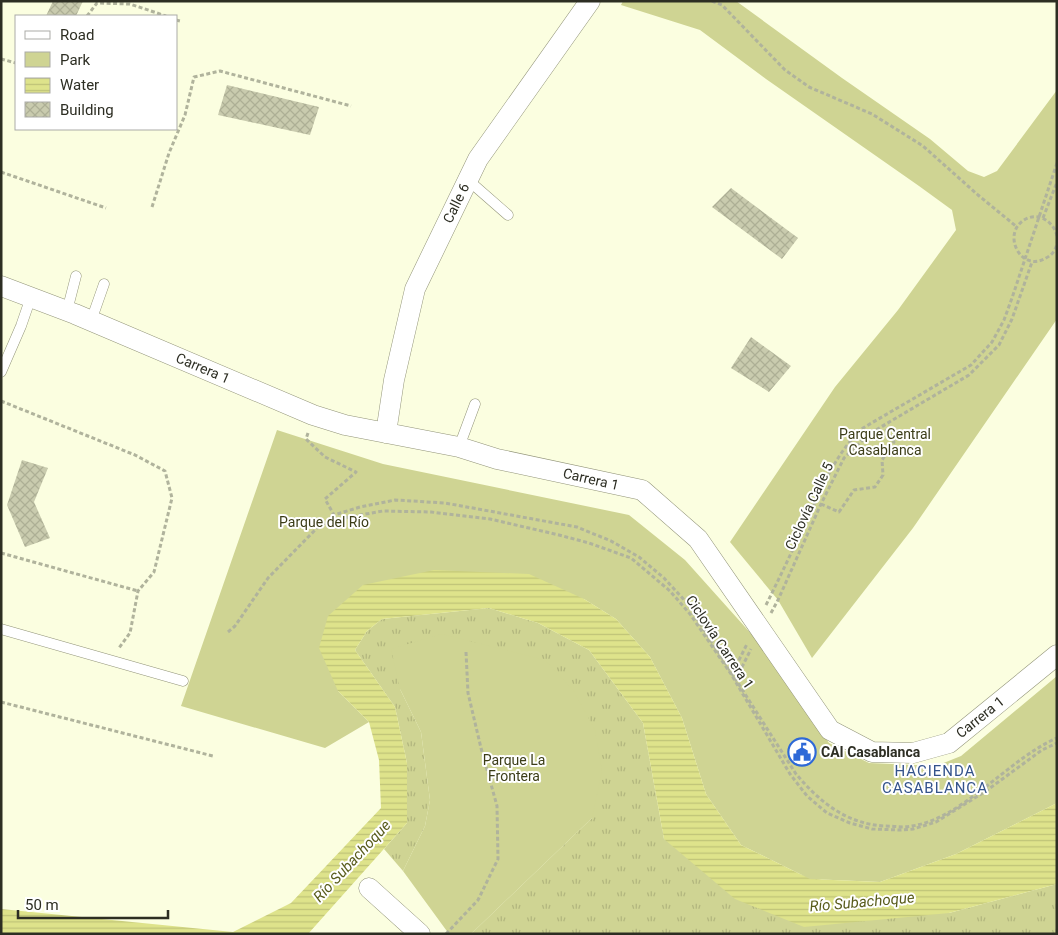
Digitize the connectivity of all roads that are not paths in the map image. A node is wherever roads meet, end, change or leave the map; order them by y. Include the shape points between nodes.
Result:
1 (590, 1) edge
2 (468, 180) junction
3 (508, 215) dead end
4 (76, 276) dead end
5 (104, 284) dead end
6 (3, 291) edge
7 (31, 297) junction
8 (67, 310) junction
9 (91, 321) junction
10 (1, 372) edge
11 (475, 404) dead end
12 (386, 433) junction
13 (459, 447) junction
14 (1, 629) edge
15 (1057, 655) edge
16 (183, 681) dead end
17 (369, 888) dead end
18 (420, 934) edge

1 - 2 street, Calle 6 via 478,159
2 - 3 lane
2 - 12 street, Calle 6 via 415,289 394,380
4 - 8 lane
5 - 9 lane
6 - 7 street, Carrera 1
7 - 8 street, Carrera 1
7 - 10 lane
8 - 9 street, Carrera 1
9 - 12 street, Carrera 1 via 313,415
11 - 13 lane
12 - 13 street, Carrera 1
13 - 15 street, Carrera 1 via 497,459 642,490 698,539 830,730 872,752 913,753 949,743
14 - 16 lane
17 - 18 street

